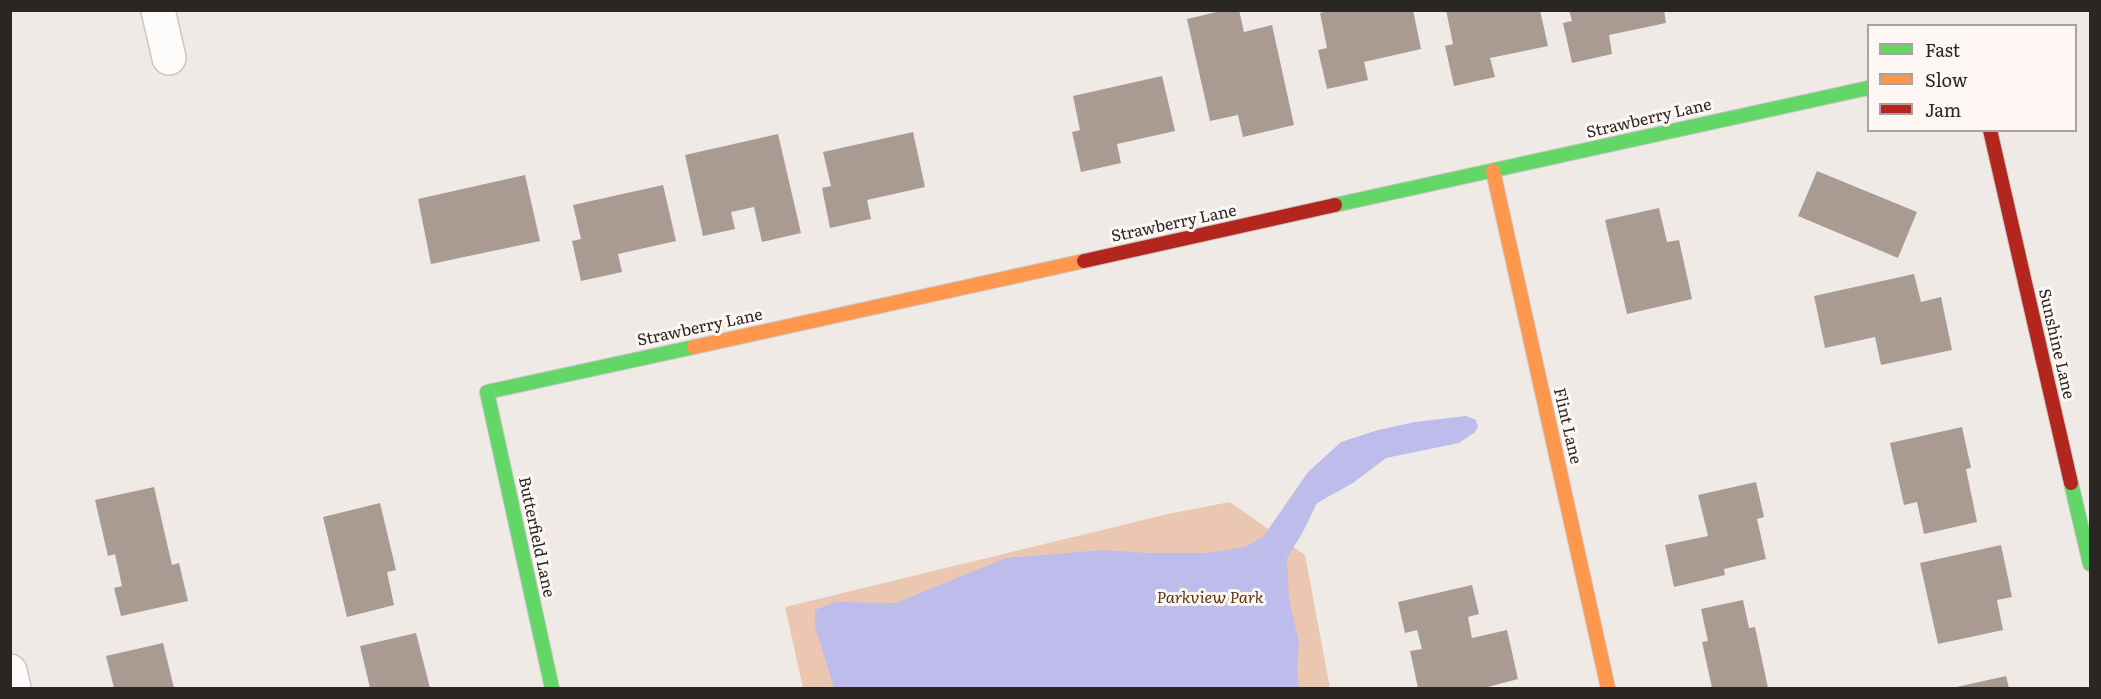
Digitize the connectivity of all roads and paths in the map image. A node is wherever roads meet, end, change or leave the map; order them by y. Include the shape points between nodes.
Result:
1 (158, 10) edge
2 (169, 58) dead end
3 (1867, 88) edge
4 (1990, 132) edge
5 (1493, 171) junction
6 (487, 392) joint
7 (2091, 564) edge
8 (10, 671) edge
9 (14, 688) edge
10 (552, 688) edge
11 (1608, 688) edge

1 - 2 street
3 - 5 street, Strawberry Lane
4 - 7 street, Sunshine Lane
5 - 6 street, Strawberry Lane
5 - 11 street, Flint Lane
6 - 10 street, Butterfield Lane
8 - 9 street

